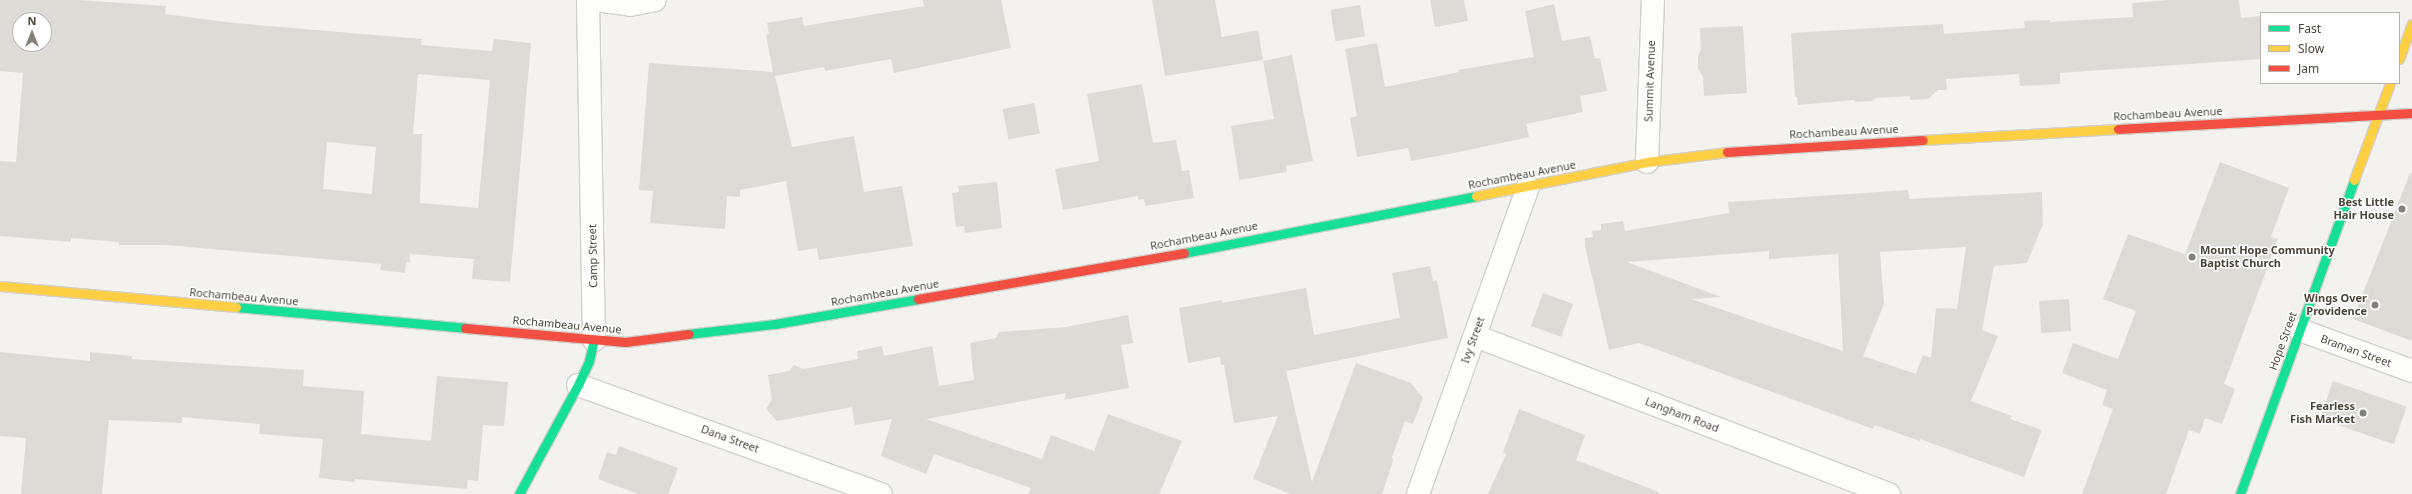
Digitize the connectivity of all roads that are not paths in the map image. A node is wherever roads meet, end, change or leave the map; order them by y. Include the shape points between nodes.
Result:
1 (588, 0) edge
2 (596, 0) edge
3 (656, 0) edge
4 (1653, 0) edge
5 (2412, 24) edge
6 (2400, 56) edge
7 (2390, 84) edge
8 (2412, 112) edge
9 (2378, 114) junction
10 (1647, 162) junction
11 (1528, 187) junction
12 (0, 286) edge
13 (2300, 330) junction
14 (1475, 336) junction
15 (594, 340) junction
16 (2412, 371) edge
17 (578, 384) junction
18 (519, 494) edge
19 (881, 494) edge
20 (1418, 494) edge
21 (1889, 494) edge
22 (2240, 494) edge

1 - 15 street, Camp Street
2 - 3 street via 630,5
4 - 10 street, Summit Avenue
5 - 6 street
7 - 9 street, Hope Street
8 - 9 street, Rochambeau Avenue
9 - 10 street, Rochambeau Avenue via 1739,150
9 - 13 street, Hope Street
10 - 11 street, Rochambeau Avenue
11 - 14 street, Ivy Street
11 - 15 street, Rochambeau Avenue via 1153,258 775,324 625,342
12 - 15 street, Rochambeau Avenue
13 - 16 street, Braman Street
13 - 22 street, Hope Street
14 - 20 street, Ivy Street
14 - 21 street, Langham Road
15 - 17 street, Camp Street via 589,361
17 - 18 street, Camp Street
17 - 19 street, Dana Street

